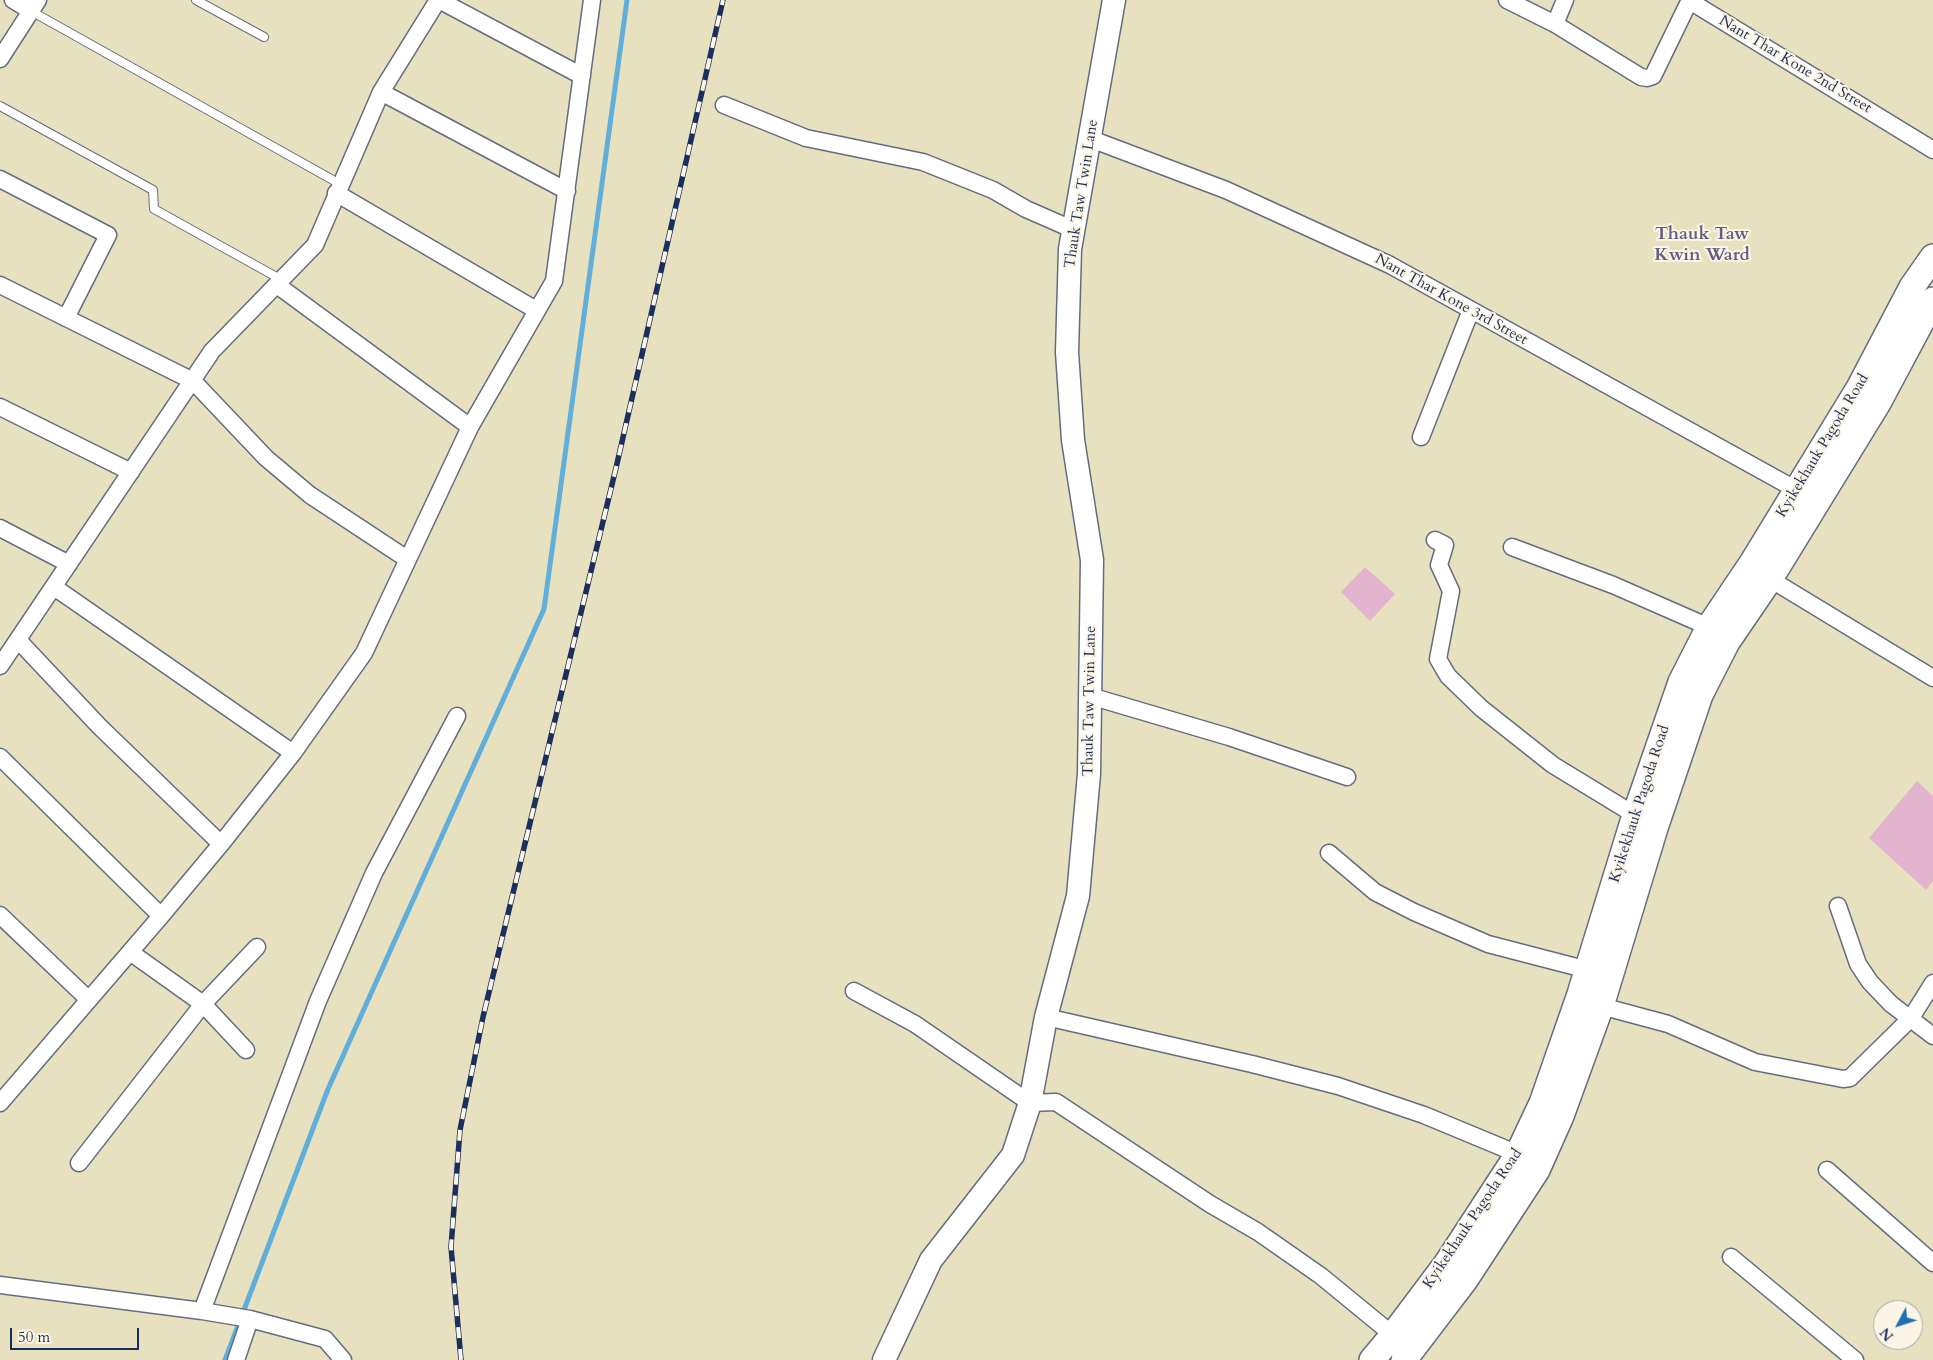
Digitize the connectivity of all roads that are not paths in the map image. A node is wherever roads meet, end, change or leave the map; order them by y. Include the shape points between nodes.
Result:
1 (13, 0) edge
2 (196, 0) edge
3 (592, 0) edge
4 (1114, 0) edge
5 (1507, 0) edge
6 (1565, 0) edge
7 (433, 2) edge
8 (34, 5) edge
9 (1555, 24) junction
10 (264, 37) dead end
11 (0, 59) edge
12 (582, 76) junction
13 (381, 92) junction
14 (724, 105) dead end
15 (0, 106) edge
16 (1091, 139) junction
17 (1933, 150) edge
18 (0, 180) edge
19 (338, 189) junction
20 (567, 191) junction
21 (1074, 230) junction
22 (1933, 257) edge
23 (280, 282) junction
24 (0, 285) edge
25 (1933, 300) edge
26 (536, 310) junction
27 (1470, 310) junction
28 (66, 318) junction
29 (193, 381) junction
30 (0, 407) edge
31 (470, 427) junction
32 (1420, 437) dead end
33 (131, 472) junction
34 (1807, 496) junction
35 (0, 528) edge
36 (1435, 540) dead end
37 (1512, 546) dead end
38 (407, 559) junction
39 (69, 564) junction
40 (1770, 579) junction
41 (54, 587) junction
42 (1709, 627) junction
43 (18, 640) junction
44 (3, 657) edge
45 (1933, 678) edge
46 (1090, 696) junction
47 (457, 716) dead end
48 (293, 753) junction
49 (0, 757) edge
50 (1347, 777) dead end
51 (1635, 815) junction
52 (221, 844) junction
53 (1329, 852) dead end
54 (1838, 906) dead end
55 (0, 915) edge
56 (161, 916) junction
57 (257, 947) dead end
58 (130, 952) junction
59 (1588, 970) junction
60 (1933, 982) edge
61 (854, 991) dead end
62 (89, 1000) junction
63 (203, 1004) junction
64 (1600, 1006) junction
65 (1046, 1017) junction
66 (1911, 1018) junction
67 (1933, 1036) edge
68 (246, 1050) dead end
69 (0, 1103) edge
70 (1030, 1103) junction
71 (1518, 1154) junction
72 (79, 1163) dead end
73 (1827, 1170) dead end
74 (1731, 1257) dead end
75 (1933, 1263) edge
76 (0, 1285) edge
77 (202, 1311) junction
78 (250, 1319) junction
79 (1393, 1335) junction
80 (236, 1360) edge
81 (343, 1360) edge
82 (884, 1360) edge
83 (1372, 1360) edge
84 (1404, 1360) edge
85 (1855, 1360) edge

1 - 8 street
2 - 10 lane
3 - 12 street
4 - 16 street, Thauk Taw Twin Lane
5 - 9 street, Nant Thar Kone 2nd Street
6 - 9 street
7 - 12 street
7 - 13 street
8 - 11 street
8 - 19 lane
9 - 17 street, Nant Thar Kone 2nd Street via 1647,78 1653,76 1688,4 1693,3
12 - 20 street
13 - 19 street
13 - 20 street
14 - 21 street via 806,138 923,162 993,190
15 - 23 lane via 153,190 154,209
16 - 21 street, Thauk Taw Twin Lane
16 - 27 street, Nant Thar Kone 3rd Street via 1226,190 1390,265
18 - 28 street via 108,236
19 - 23 street via 315,244
19 - 26 street
20 - 26 street via 554,280
21 - 46 street, Thauk Taw Twin Lane via 1070,249 1067,352 1073,440 1092,560
22 - 34 main road, Kyikekhauk Pagoda Road via 1912,287
23 - 29 street via 212,351
23 - 31 street
24 - 28 street
25 - 34 main road, Kyikekhauk Pagoda Road via 1878,403
26 - 31 street
27 - 32 street
27 - 34 street, Nant Thar Kone 3rd Street
28 - 29 street
29 - 33 street
29 - 38 street via 266,458 310,494
30 - 33 street
31 - 38 street
33 - 39 street
34 - 40 main road, Kyikekhauk Pagoda Road
34 - 42 main road, Kyikekhauk Pagoda Road via 1752,563
35 - 39 street
36 - 51 street via 1445,545 1439,565 1451,591 1438,659 1448,676 1481,708 1553,765
37 - 42 street
38 - 48 street via 364,653
39 - 41 street
40 - 45 street
40 - 64 main road, Kyikekhauk Pagoda Road via 1727,642 1700,695
41 - 43 street
41 - 48 street
42 - 51 main road, Kyikekhauk Pagoda Road via 1681,682
43 - 44 street
43 - 52 street via 99,726
46 - 50 street via 1229,737
46 - 65 street, Thauk Taw Twin Lane via 1089,774 1078,896
47 - 77 street via 374,873 318,1001
48 - 52 street
49 - 56 street
51 - 59 main road, Kyikekhauk Pagoda Road
52 - 56 street
53 - 59 street via 1375,892 1414,912 1488,944
54 - 66 street via 1858,964 1891,1004
55 - 62 street
56 - 58 street
57 - 63 street
58 - 62 street
58 - 63 street
59 - 71 main road, Kyikekhauk Pagoda Road via 1542,1103
60 - 66 street
61 - 70 street via 914,1024
62 - 69 street
63 - 68 street
63 - 72 street
64 - 66 street via 1668,1024 1755,1062 1843,1079 1855,1074
64 - 84 main road, Kyikekhauk Pagoda Road via 1561,1116 1537,1170 1465,1280
65 - 70 street, Thauk Taw Twin Lane
65 - 71 street via 1338,1086 1424,1115
66 - 67 street
70 - 79 street via 1056,1102 1258,1232 1321,1276
70 - 82 street, Thauk Taw Twin Lane via 1013,1155 931,1260
71 - 79 main road, Kyikekhauk Pagoda Road via 1447,1263
73 - 75 street
74 - 85 street
76 - 77 street
77 - 78 street
78 - 80 street
78 - 81 street via 325,1339
79 - 83 main road, Kyikekhauk Pagoda Road

